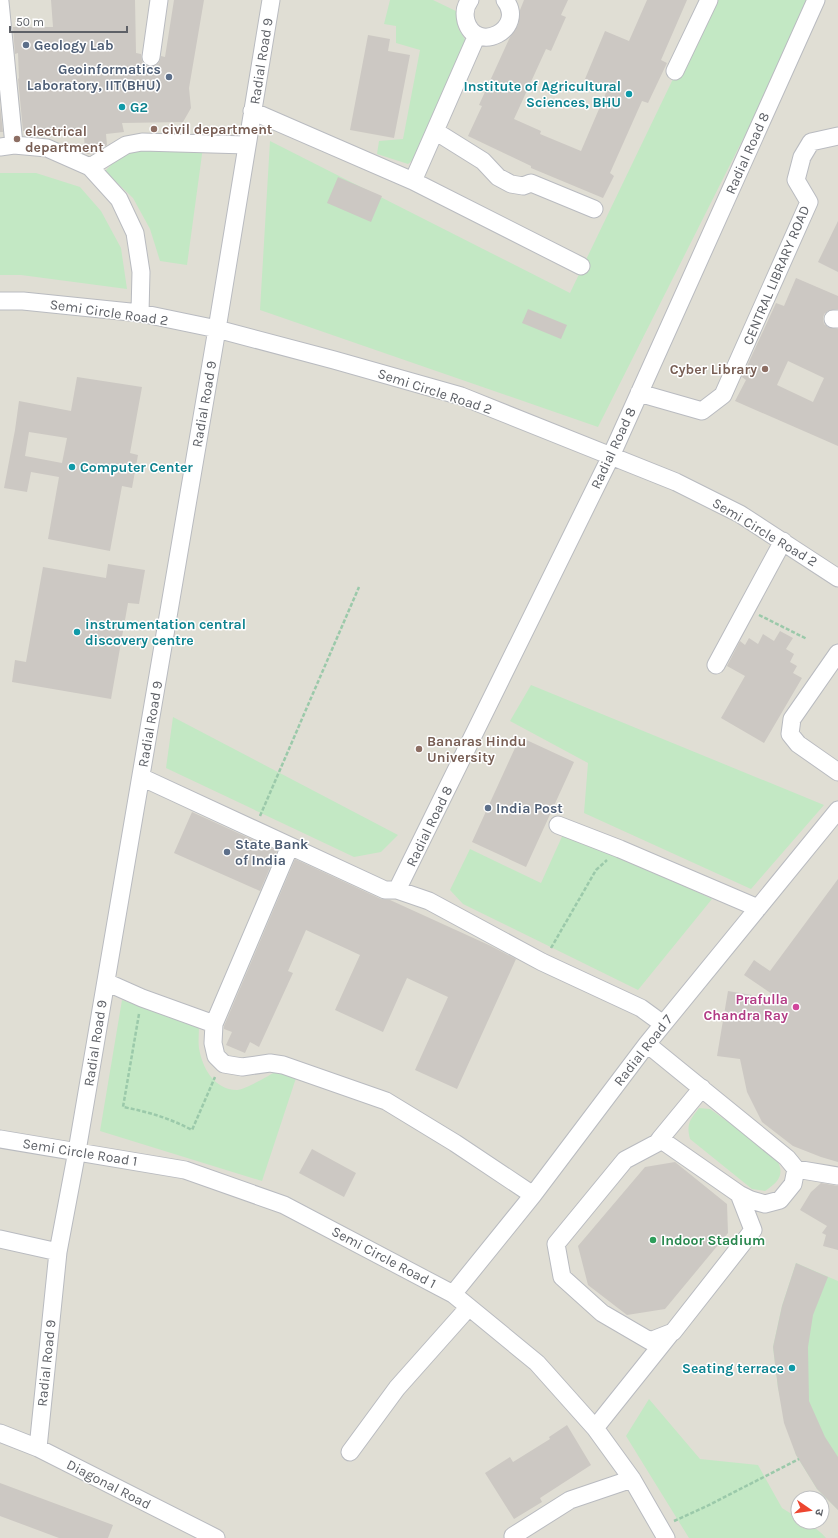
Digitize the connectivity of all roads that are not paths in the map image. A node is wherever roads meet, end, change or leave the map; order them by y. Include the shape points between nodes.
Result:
1 (160, 0) edge
2 (271, 0) edge
3 (505, 0) edge
4 (709, 0) edge
5 (816, 0) edge
6 (466, 1) edge
7 (0, 2) edge
8 (477, 35) junction
9 (151, 57) dead end
10 (676, 71) dead end
11 (252, 111) junction
12 (435, 131) junction
13 (838, 136) edge
14 (247, 145) junction
15 (7, 146) edge
16 (90, 167) junction
17 (413, 181) junction
18 (594, 209) dead end
19 (581, 266) dead end
20 (0, 301) edge
21 (140, 313) junction
22 (217, 329) junction
23 (639, 393) junction
24 (611, 456) junction
25 (783, 541) junction
26 (838, 578) edge
27 (838, 653) edge
28 (716, 665) dead end
29 (838, 772) edge
30 (141, 777) junction
31 (838, 810) edge
32 (558, 825) dead end
33 (290, 846) junction
34 (397, 890) junction
35 (758, 908) junction
36 (106, 982) junction
37 (214, 1024) junction
38 (663, 1024) junction
39 (647, 1044) junction
40 (702, 1088) junction
41 (0, 1139) edge
42 (660, 1139) junction
43 (77, 1151) junction
44 (796, 1169) junction
45 (838, 1176) edge
46 (739, 1194) junction
47 (533, 1195) junction
48 (0, 1239) edge
49 (58, 1252) junction
50 (453, 1294) junction
51 (469, 1307) junction
52 (673, 1332) junction
53 (595, 1428) junction
54 (0, 1433) edge
55 (38, 1448) junction
56 (350, 1452) dead end
57 (632, 1479) junction
58 (663, 1532) edge
59 (513, 1536) dead end
60 (216, 1538) edge

1 - 9 lane
2 - 11 lane, Radial Road 9
3 - 8 lane via 510,10 508,26 496,36 488,38
4 - 10 lane
5 - 23 lane, Radial Road 8
6 - 8 lane via 465,19 468,27
7 - 15 lane
8 - 12 lane
11 - 14 lane, Radial Road 9
11 - 17 lane
12 - 17 lane
12 - 18 lane via 483,161 498,177 511,184 523,186 532,183
13 - 23 lane, CENTRAL LIBRARY ROAD via 811,142 802,157 796,180 809,202 723,395 702,411
14 - 16 lane via 142,142 126,146
14 - 22 lane, Radial Road 9
15 - 16 lane via 47,148
16 - 21 lane via 119,199 136,233 141,272
17 - 19 lane
20 - 21 lane, Semi Circle Road 2
21 - 22 lane, Semi Circle Road 2
22 - 24 lane, Semi Circle Road 2 via 461,396
22 - 30 lane, Radial Road 9
23 - 24 lane, Radial Road 8
24 - 25 lane, Semi Circle Road 2 via 676,482 740,514
24 - 34 lane, Radial Road 8
25 - 26 lane, Semi Circle Road 2
25 - 28 lane
27 - 29 lane via 792,719 790,734 798,744
30 - 33 lane
30 - 36 lane, Radial Road 9
31 - 35 lane, Radial Road 7
32 - 35 lane
33 - 34 lane via 385,890
33 - 37 lane
34 - 38 lane via 429,901 542,962 641,1008
35 - 38 lane, Radial Road 7
36 - 37 lane
36 - 43 lane, Radial Road 9
37 - 47 lane via 213,1043 216,1056 224,1064 242,1067 283,1064 386,1101
38 - 39 lane, Radial Road 7
39 - 40 lane
39 - 47 lane, Radial Road 7
40 - 42 lane
40 - 44 lane via 787,1158
41 - 43 lane, Semi Circle Road 1
42 - 46 lane
42 - 52 lane via 625,1160 556,1244 562,1277 602,1313 650,1341
43 - 49 lane, Radial Road 9
43 - 50 lane, Semi Circle Road 1 via 185,1170 284,1205
44 - 45 lane
44 - 46 lane via 793,1184 780,1200 766,1204
46 - 52 lane via 753,1230
47 - 50 lane, Radial Road 7
48 - 49 lane
49 - 55 lane, Radial Road 9
50 - 51 lane, Semi Circle Road 1
51 - 53 lane, Semi Circle Road 1 via 537,1363
51 - 56 lane via 397,1388
52 - 53 lane
53 - 57 lane, Semi Circle Road 1
54 - 55 lane, Diagonal Road
55 - 60 lane, Diagonal Road
57 - 58 lane, Semi Circle Road 1
57 - 59 lane via 570,1500

